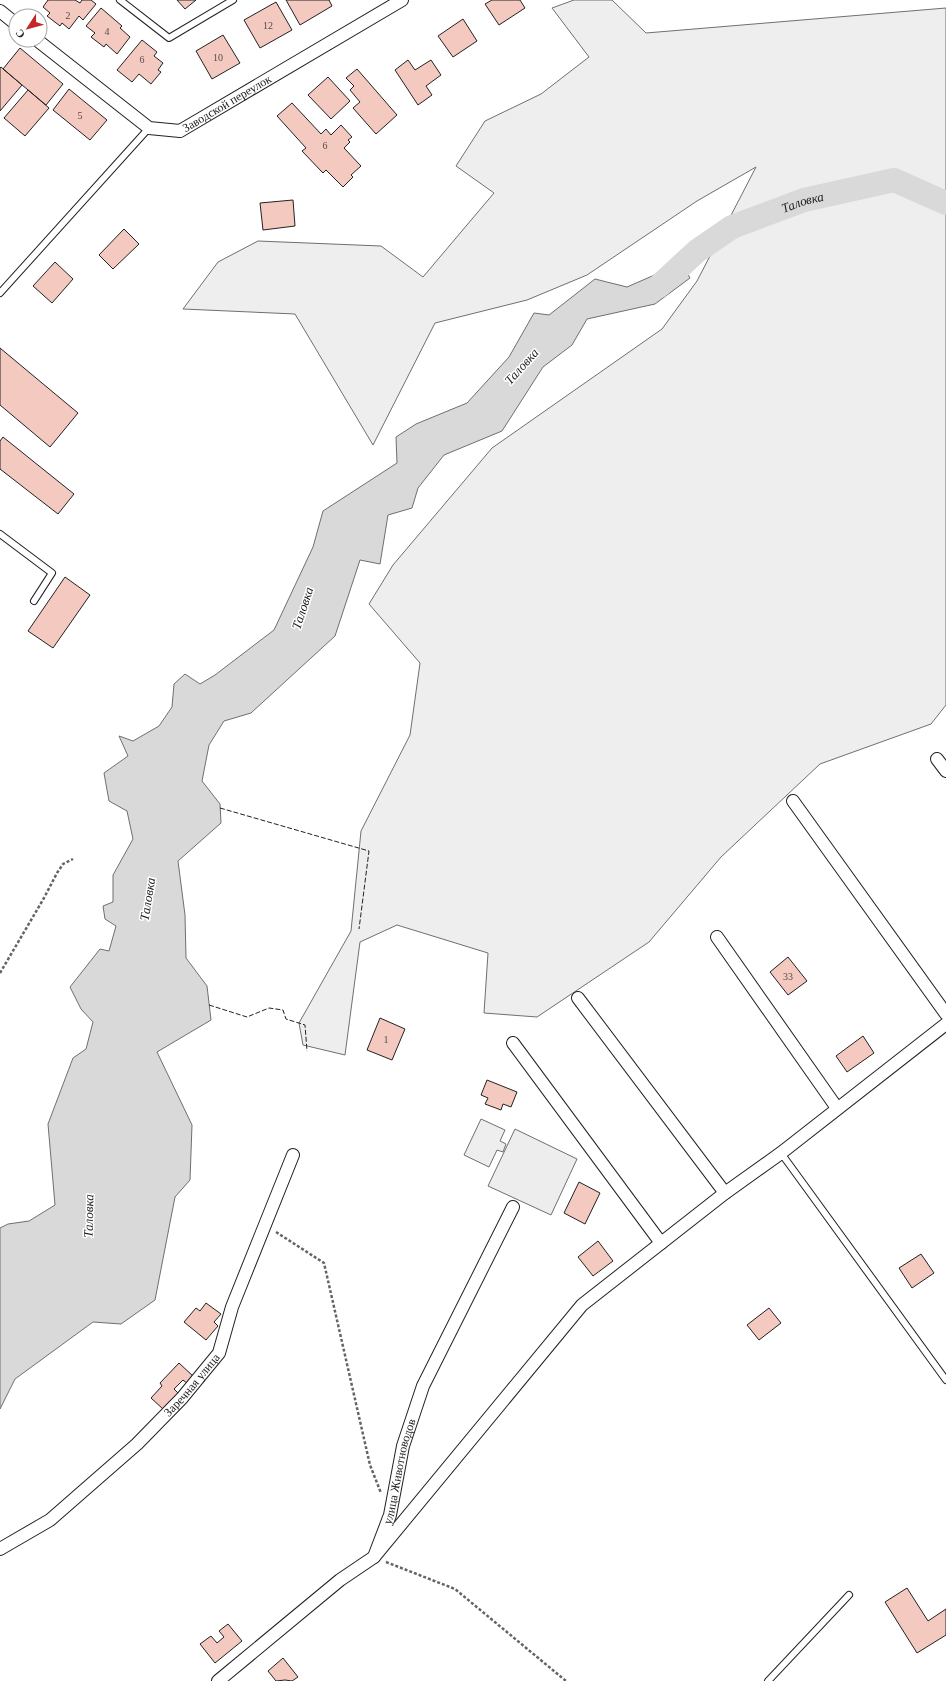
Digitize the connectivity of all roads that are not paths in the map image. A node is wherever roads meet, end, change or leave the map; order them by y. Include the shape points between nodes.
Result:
1 (120, 0) edge
2 (233, 0) edge
3 (402, 0) edge
4 (0, 11) edge
5 (8, 18) edge
6 (47, 48) edge
7 (149, 128) junction
8 (0, 292) edge
9 (0, 534) edge
10 (34, 601) dead end
11 (937, 759) dead end
12 (946, 771) edge
13 (793, 801) dead end
14 (716, 937) dead end
15 (578, 998) dead end
16 (946, 1014) edge
17 (946, 1024) edge
18 (513, 1043) dead end
19 (837, 1108) junction
20 (781, 1153) junction
21 (293, 1155) dead end
22 (724, 1193) junction
23 (513, 1207) dead end
24 (661, 1243) junction
25 (946, 1380) edge
26 (0, 1549) edge
27 (374, 1557) junction
28 (849, 1595) dead end
29 (218, 1681) edge
30 (768, 1681) edge

1 - 2 lane via 169,38
3 - 7 street, Заводской переулок via 180,131
4 - 5 street
6 - 7 street
7 - 8 lane
9 - 10 lane via 52,573
11 - 12 street
13 - 16 street
14 - 19 street
15 - 22 street
17 - 19 street
18 - 24 street
19 - 20 street
20 - 22 street
20 - 25 lane
21 - 26 street, Заречная улица via 232,1307 219,1353 182,1398 137,1444 50,1520
22 - 24 street
23 - 27 street, улица Животноводов via 422,1386 403,1446 390,1515
24 - 27 street via 582,1305
27 - 29 street via 340,1580
28 - 30 lane

